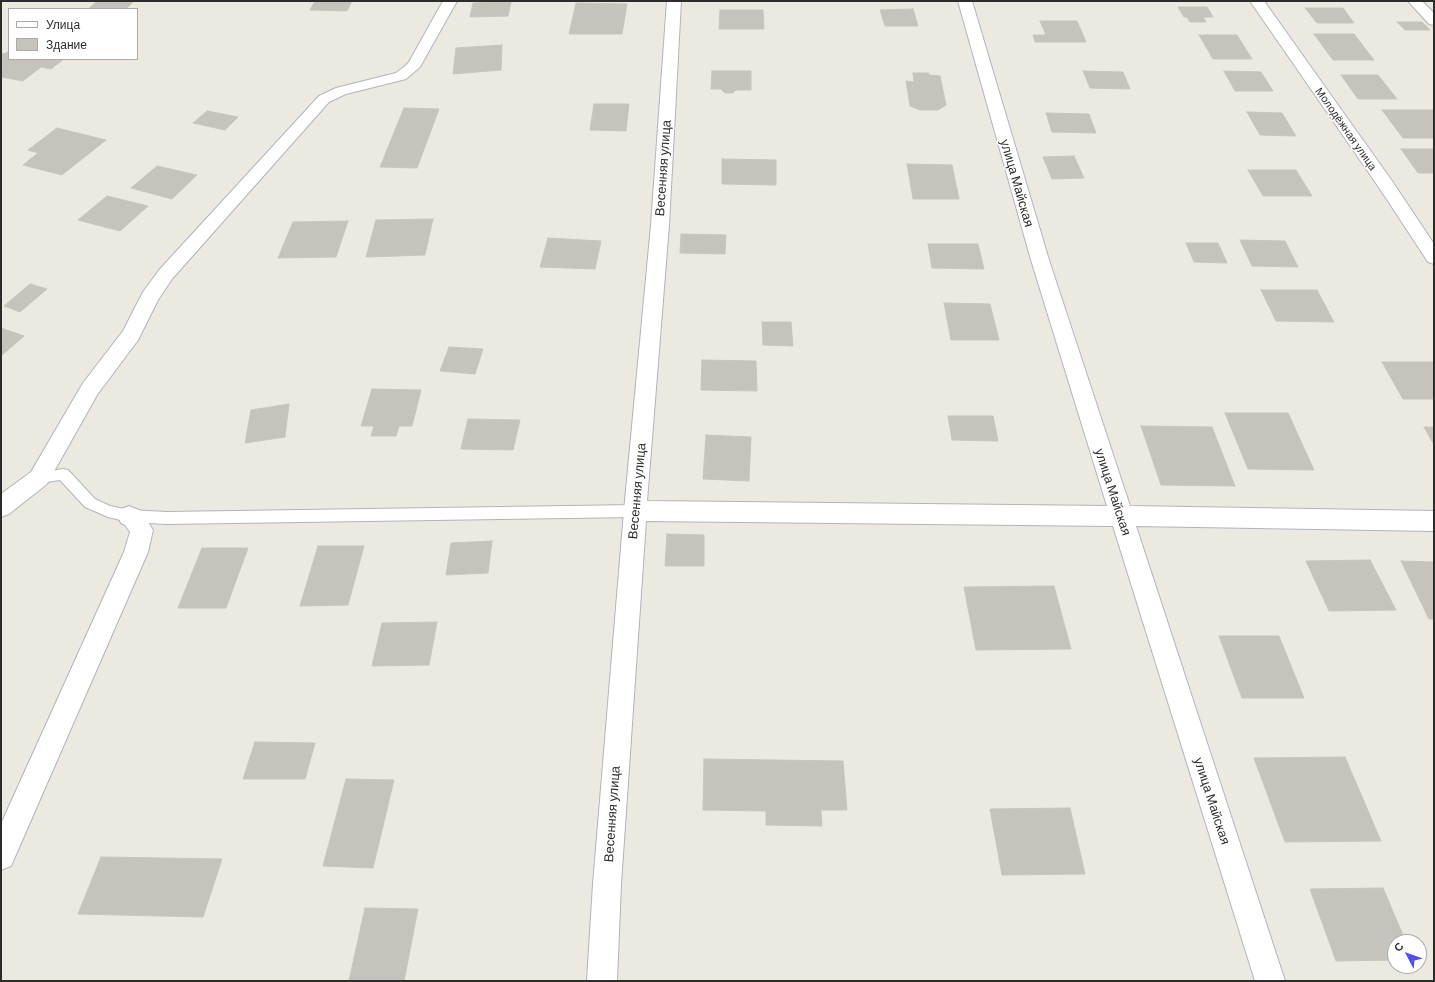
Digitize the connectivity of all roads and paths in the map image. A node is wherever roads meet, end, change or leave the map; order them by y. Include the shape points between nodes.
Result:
1 (450, 1) edge
2 (674, 1) edge
3 (965, 1) edge
4 (1256, 1) edge
5 (1415, 1) edge
6 (1434, 21) edge
7 (1434, 258) edge
8 (39, 478) junction
9 (1, 507) edge
10 (635, 512) junction
11 (129, 516) junction
12 (1120, 516) junction
13 (1434, 521) edge
14 (1, 856) edge
15 (602, 981) edge
16 (1270, 981) edge

1 - 8 street via 415,64 409,70 401,76 341,91 324,99 166,274 150,297 131,335 90,389
2 - 10 street, Весенняя улица via 659,233
3 - 12 street, улица Майская via 1040,260
4 - 7 street, Молодёжная улица via 1386,185
5 - 6 street
8 - 9 street
8 - 11 lane via 63,474 90,503
10 - 11 lane via 166,518
10 - 12 street
10 - 15 street, Весенняя улица
11 - 14 street via 142,530 136,552
12 - 13 street
12 - 16 street, улица Майская

